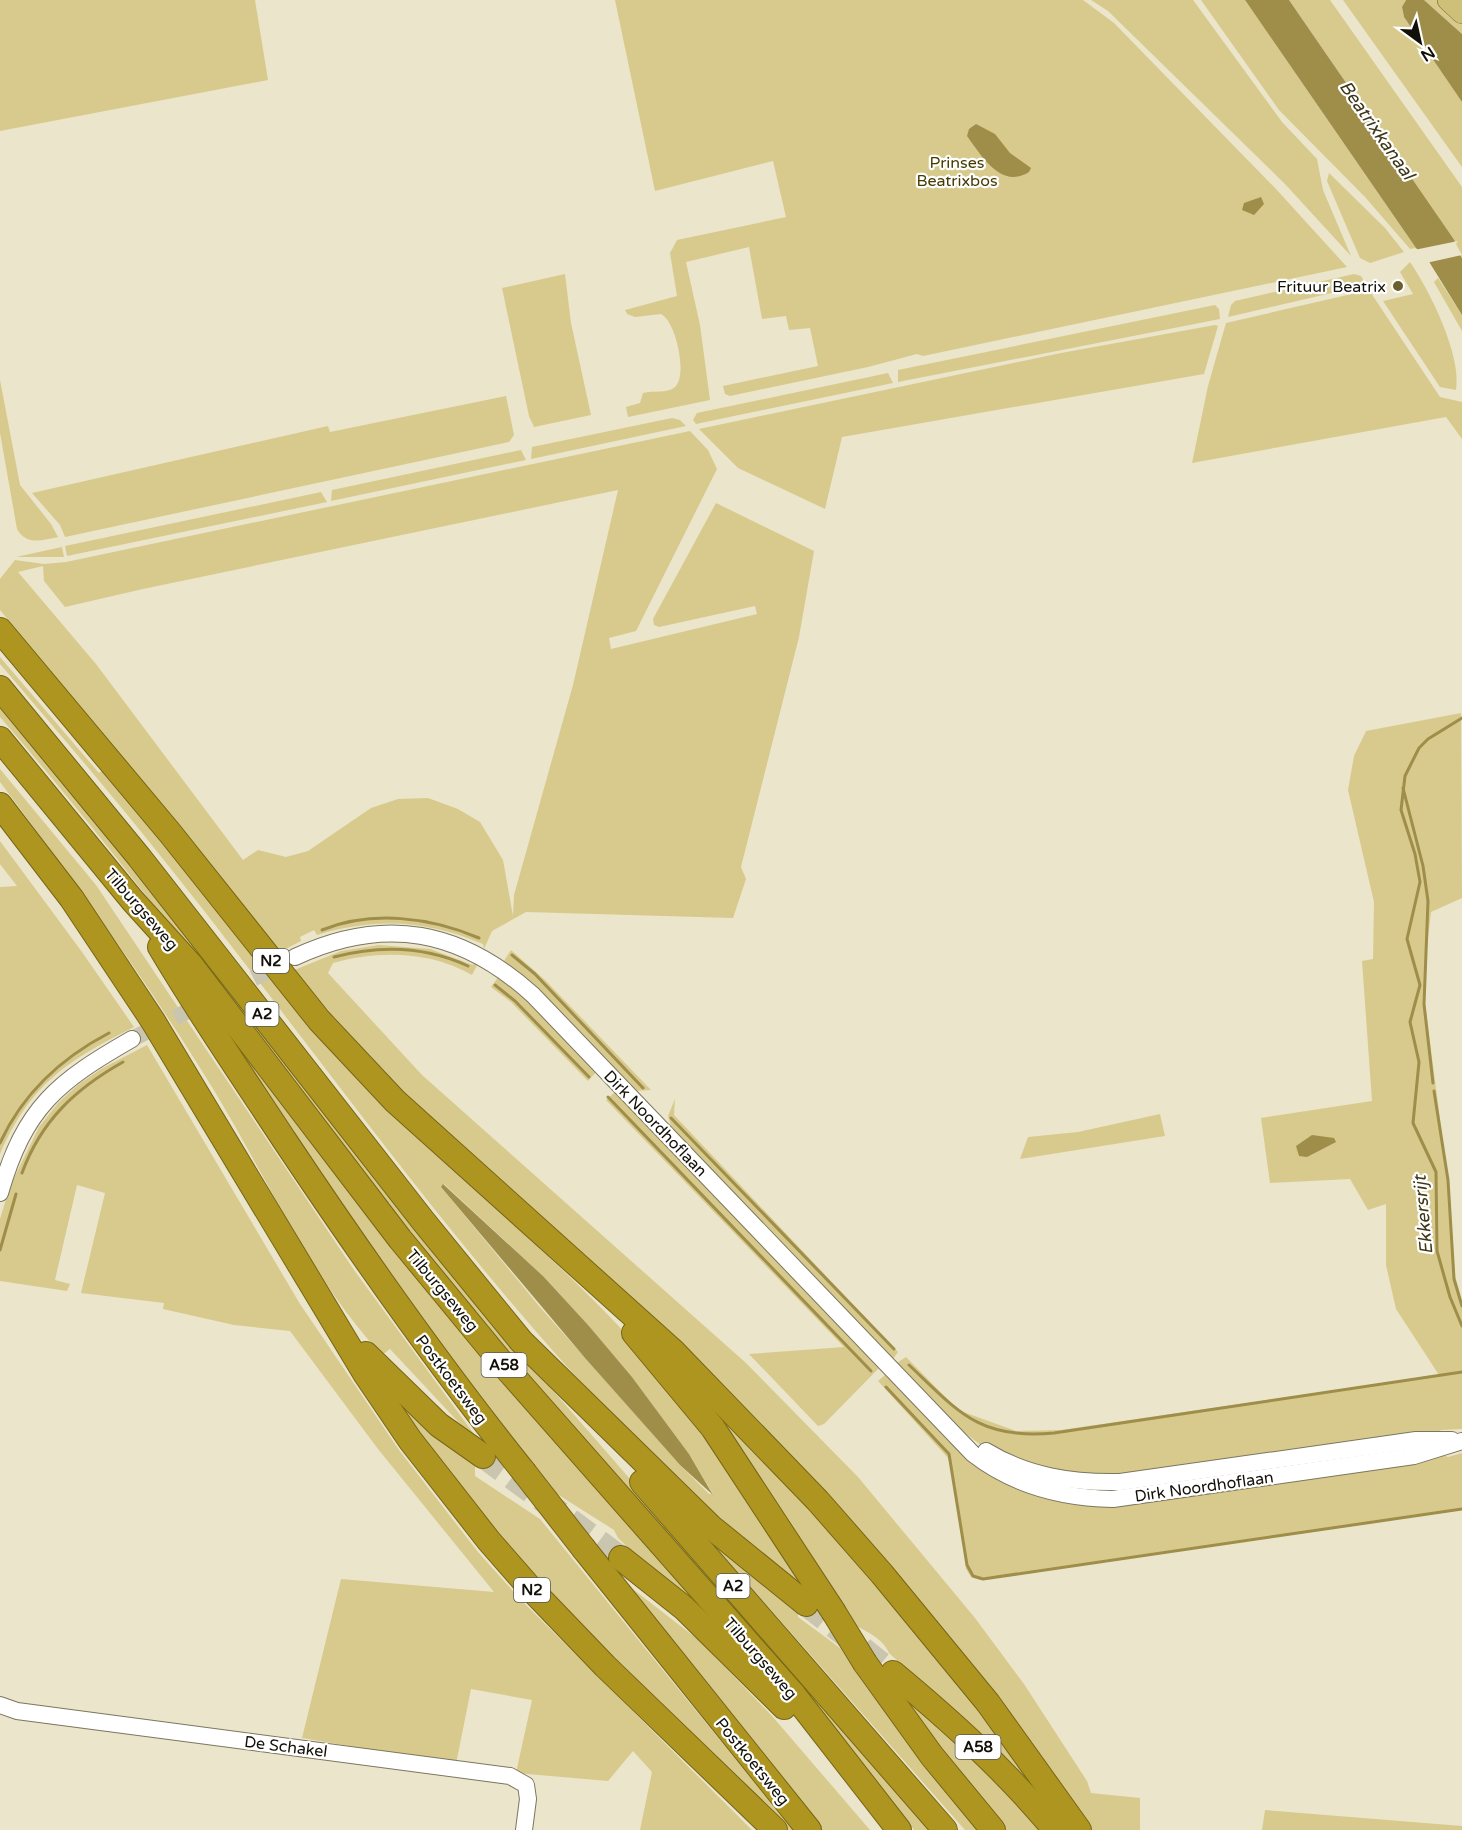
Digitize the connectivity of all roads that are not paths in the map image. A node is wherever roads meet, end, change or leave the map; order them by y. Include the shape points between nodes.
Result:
1 (1448, 0) edge
2 (1462, 13) edge
3 (0, 630) edge
4 (0, 688) edge
5 (0, 739) edge
6 (0, 805) edge
7 (133, 901) junction
8 (295, 957) tunnel mouth
9 (132, 1039) tunnel mouth
10 (0, 1193) edge
11 (574, 1263) junction
12 (332, 1316) junction
13 (521, 1341) junction
14 (1462, 1441) edge
15 (483, 1456) tunnel mouth
16 (621, 1558) tunnel mouth
17 (806, 1604) tunnel mouth
18 (893, 1673) tunnel mouth
19 (0, 1705) edge
20 (894, 1824) edge
21 (524, 1830) edge
22 (775, 1830) edge
23 (809, 1830) edge
24 (945, 1830) edge
25 (993, 1830) edge
26 (1055, 1830) edge
27 (1079, 1830) edge

1 - 2 main road
3 - 11 highway, N2 via 170,833 319,1020 395,1101
4 - 13 highway, Tilburgseweg / A2 via 132,848
5 - 7 highway, Tilburgseweg
6 - 12 highway, N2 via 72,899 153,1021
7 - 20 highway, Tilburgseweg / A58 via 190,965 457,1308 794,1695
7 - 23 highway, Postkoetsweg, bridge via 177,976 363,1257 465,1398
8 - 14 street, Dirk Noordhoflaan via 356,935 405,933 450,942 492,962 533,995 959,1438 1019,1468 1044,1476 1120,1482 1416,1440
9 - 10 street via 84,1067 43,1102 24,1130
11 - 25 highway, N2, bridge via 713,1428 865,1662 932,1756
11 - 27 highway, A58 via 674,1352 818,1501 988,1703
12 - 15 highway via 430,1418
12 - 22 highway, Postkoetsweg / N2 via 410,1440 489,1541 605,1666
13 - 17 highway, Tilburgseweg / A58 via 711,1527
13 - 24 highway, A2
16 - 20 highway via 684,1608 752,1674
18 - 26 highway, A58 via 957,1726 1019,1787
19 - 21 street, De Schakel via 17,1711 510,1776 526,1785

